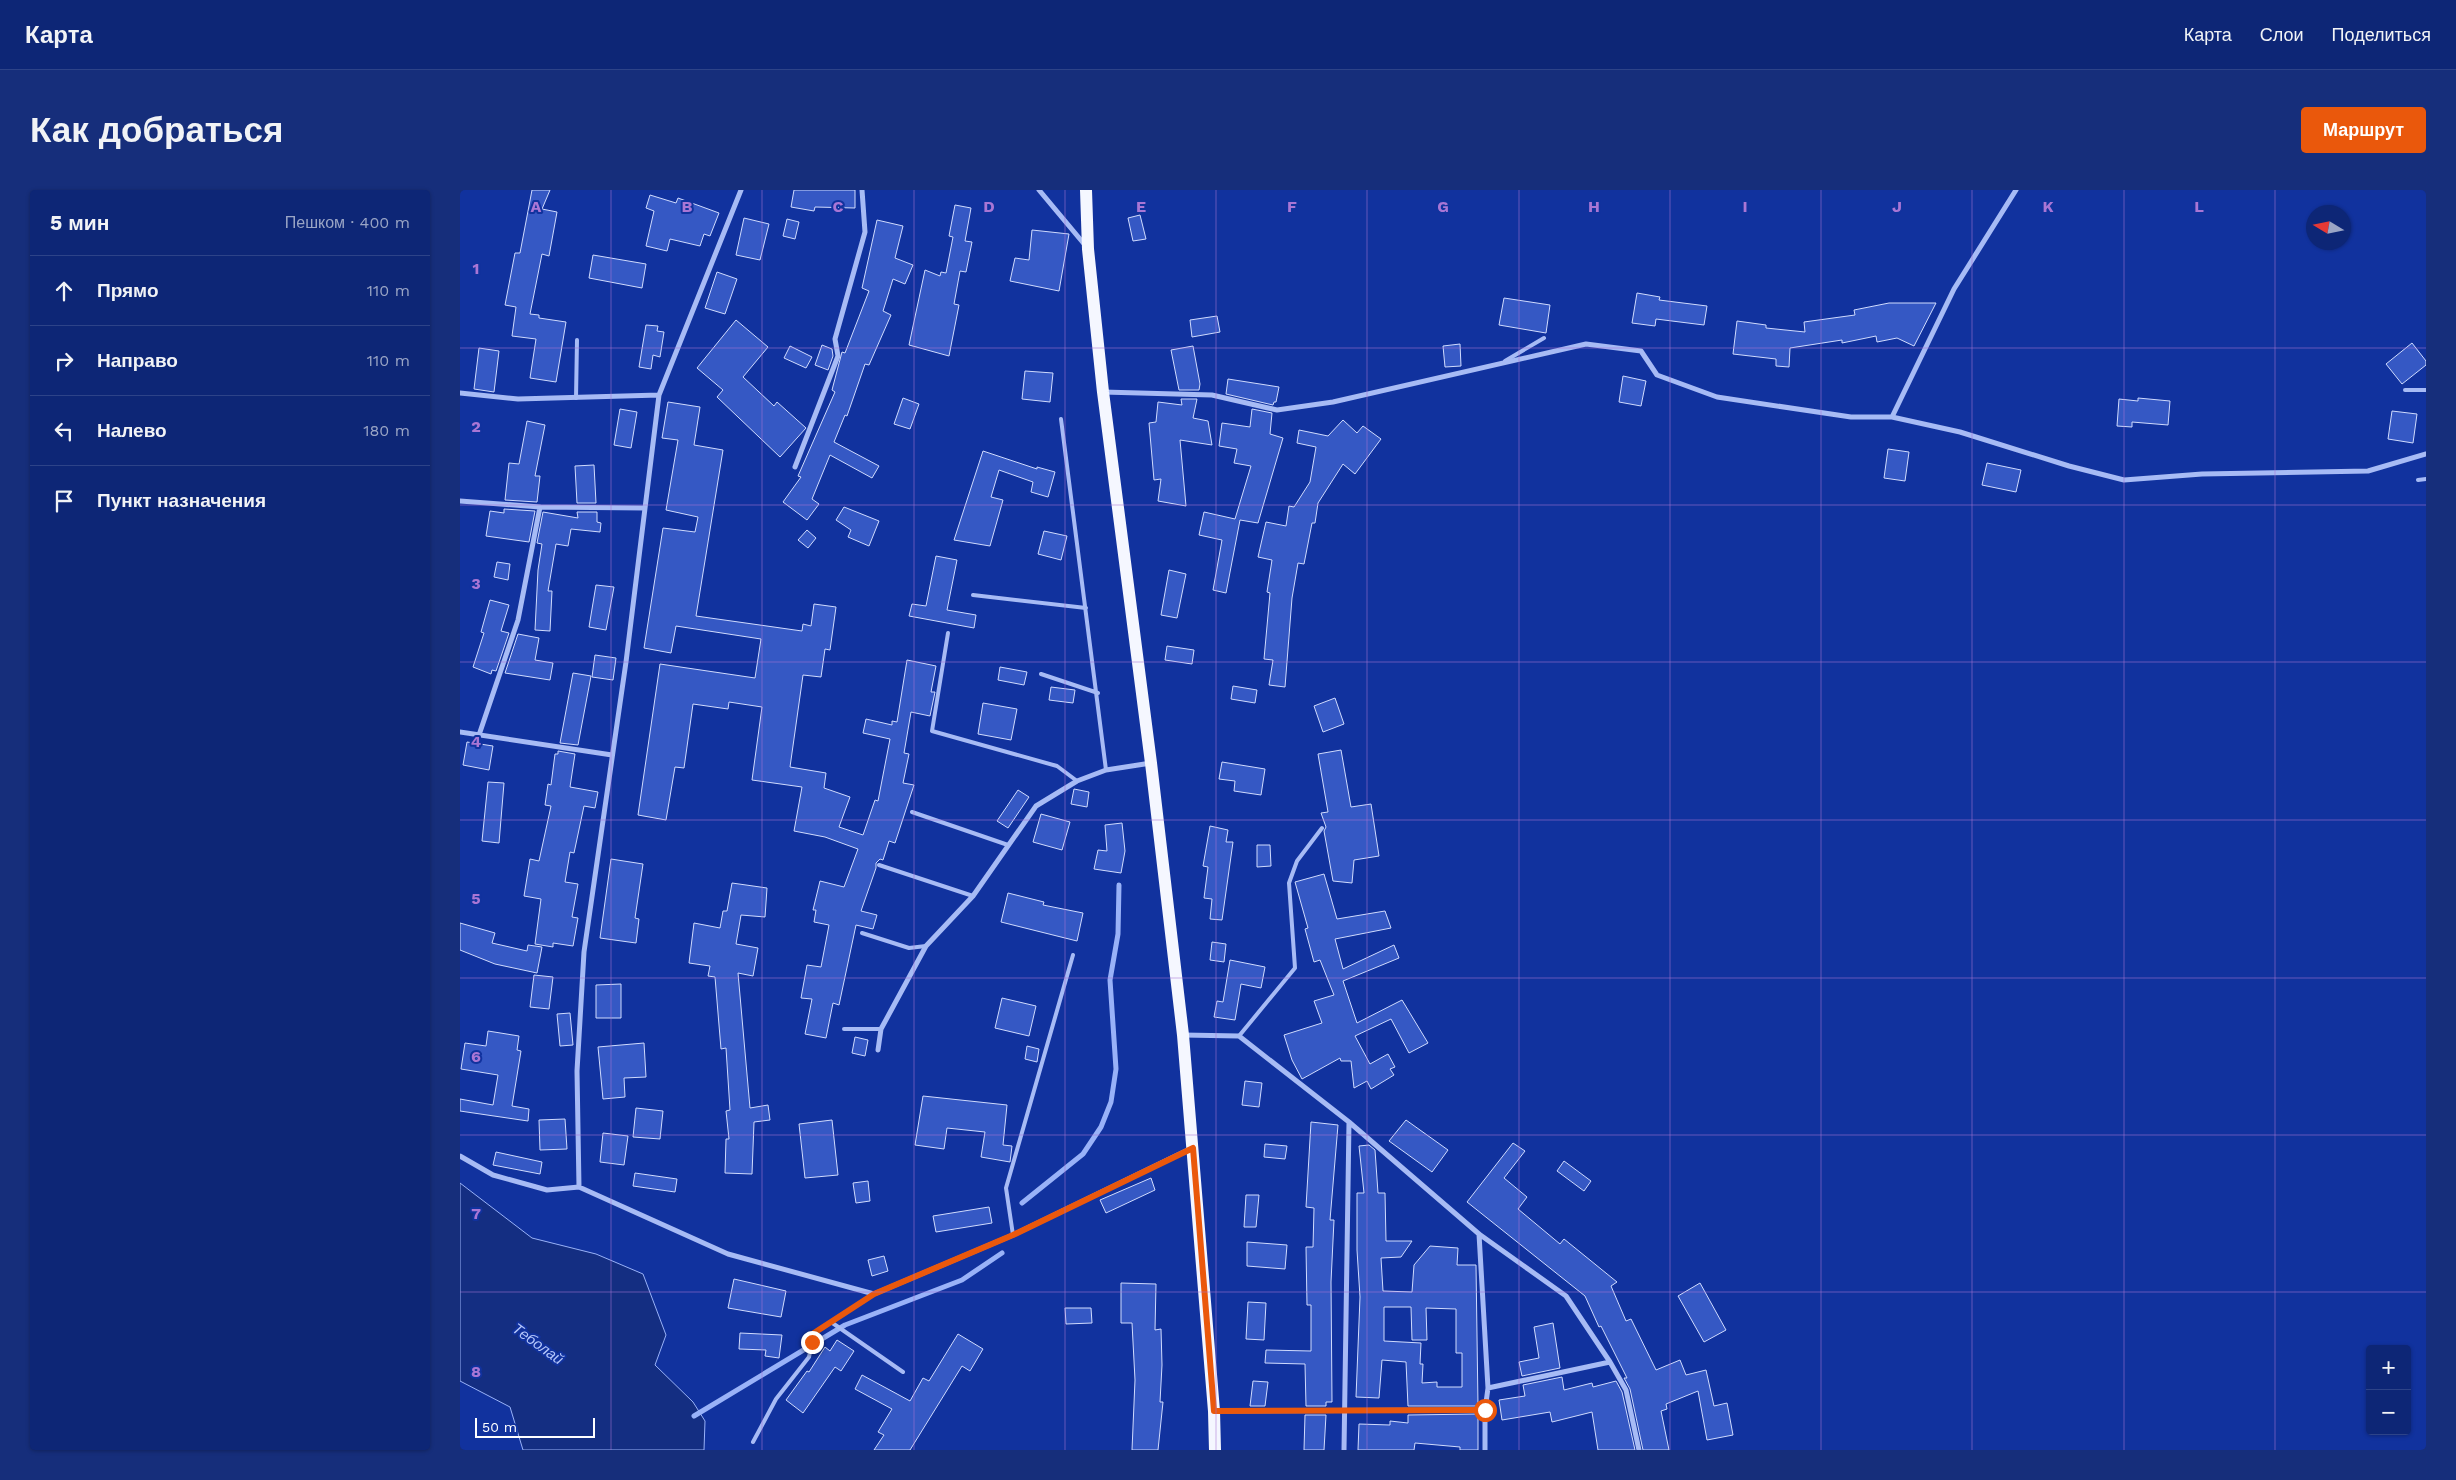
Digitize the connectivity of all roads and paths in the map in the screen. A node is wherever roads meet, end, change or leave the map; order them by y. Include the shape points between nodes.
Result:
1 (741, 190) edge
2 (862, 190) edge
3 (1039, 190) edge
4 (1086, 190) edge
5 (2016, 190) edge
6 (1088, 249) junction
7 (1544, 338) dead end
8 (577, 340) dead end
9 (1503, 362) junction
10 (2405, 390) dead end
11 (2426, 390) edge
12 (1103, 392) junction
13 (460, 393) edge
14 (659, 395) junction
15 (576, 398) junction
16 (1892, 417) junction
17 (1061, 419) dead end
18 (2426, 454) edge
19 (795, 467) dead end
20 (2426, 479) edge
21 (2418, 480) dead end
22 (460, 501) edge
23 (540, 507) junction
24 (645, 508) junction
25 (973, 595) dead end
26 (1086, 608) junction
27 (948, 633) dead end
28 (1041, 674) dead end
29 (1098, 693) junction
30 (460, 732) edge
31 (478, 735) junction
32 (612, 755) junction
33 (1151, 763) junction
34 (1106, 770) junction
35 (1077, 781) junction
36 (912, 812) dead end
37 (1322, 828) dead end
38 (1008, 845) junction
39 (879, 865) dead end
40 (973, 896) junction
41 (862, 933) dead end
42 (926, 946) junction
43 (1073, 955) dead end
44 (844, 1029) dead end
45 (881, 1029) junction
46 (1183, 1034) junction
47 (1239, 1036) junction
48 (878, 1050) dead end
49 (1349, 1122) junction
50 (1193, 1148) junction
51 (460, 1156) edge
52 (580, 1187) junction
53 (1480, 1234) junction
54 (1013, 1235) junction
55 (874, 1294) junction
56 (831, 1322) junction
57 (1610, 1362) junction
58 (903, 1372) dead end
59 (1488, 1388) junction
60 (1345, 1410) junction
61 (1485, 1410) junction
62 (1214, 1411) junction
63 (752, 1442) dead end
64 (1215, 1450) edge
65 (1344, 1450) edge
66 (1485, 1450) edge
67 (1639, 1450) edge

1 - 14 street
2 - 19 street via 865,232 835,339 838,356
3 - 6 street
4 - 6 main road
5 - 16 street via 1954,288
6 - 12 main road
7 - 9 lane
8 - 15 lane
9 - 12 street via 1333,402 1277,410 1212,395
9 - 16 street via 1586,344 1641,351 1657,375 1717,397 1852,417
10 - 11 lane
12 - 33 main road
13 - 15 street via 518,399
14 - 15 street
14 - 24 street
16 - 18 street via 1960,432 2124,480 2202,474 2368,471
17 - 26 lane
20 - 21 lane
22 - 23 street
23 - 24 street
23 - 31 street via 518,620
24 - 32 street
25 - 26 lane
26 - 29 lane
27 - 35 lane via 932,731 1056,766
28 - 29 lane
29 - 34 lane
30 - 31 street
31 - 32 street
32 - 52 street via 584,962 576,1071
33 - 34 street
33 - 46 main road
34 - 35 street
35 - 38 street via 1036,806
36 - 38 lane
37 - 47 lane via 1297,861 1289,883 1295,968
38 - 40 street
39 - 40 lane
40 - 42 street
41 - 42 lane via 909,948
42 - 45 street
43 - 54 lane via 1006,1188
44 - 45 lane
45 - 48 street
46 - 47 street
46 - 50 main road
47 - 49 street
49 - 53 street
49 - 60 street
50 - 54 street
50 - 62 main road
51 - 52 street via 493,1175 547,1190
52 - 55 street via 728,1254
53 - 57 street via 1566,1296
53 - 59 street
54 - 55 street
55 - 56 lane
56 - 58 lane
56 - 63 lane via 814,1333 809,1357 776,1399
57 - 59 street
57 - 67 street via 1626,1390
59 - 61 street
60 - 61 street
60 - 62 street
60 - 65 street
61 - 66 street
62 - 64 main road

